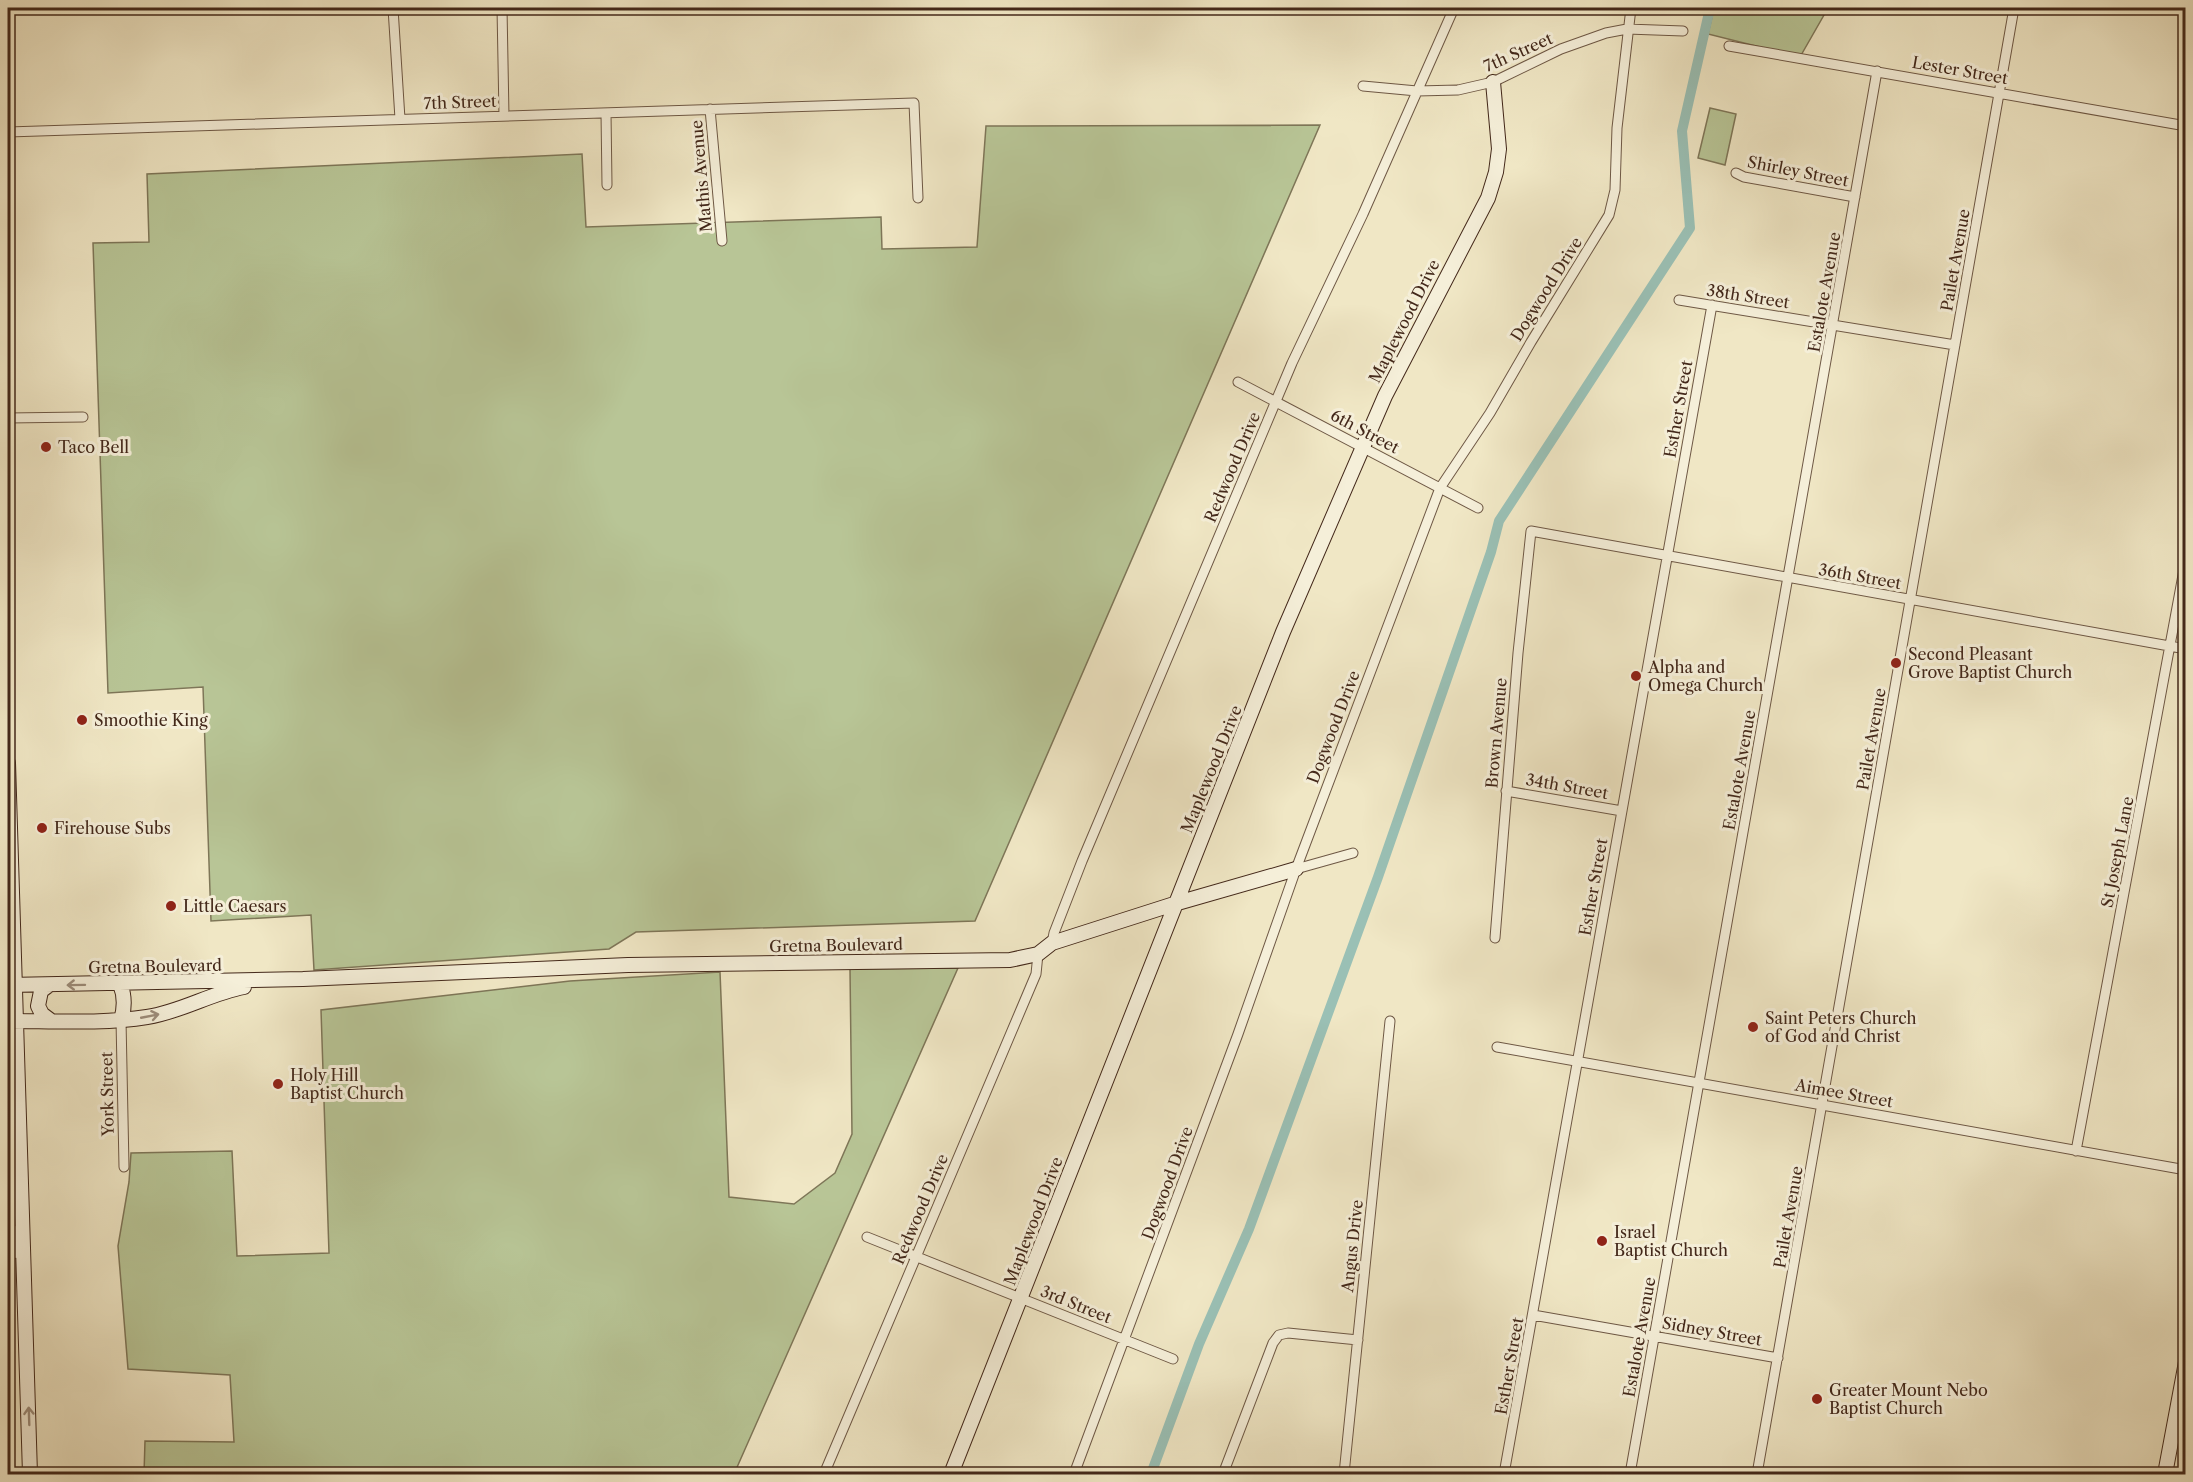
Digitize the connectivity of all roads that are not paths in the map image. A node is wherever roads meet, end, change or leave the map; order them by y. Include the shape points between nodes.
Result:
1 (393, 8) edge
2 (501, 8) edge
3 (1454, 8) edge
4 (1630, 8) edge
5 (2014, 8) edge
6 (1627, 29) junction
7 (1683, 32) dead end
8 (1729, 46) dead end
9 (1877, 71) junction
10 (1493, 82) junction
11 (1363, 86) dead end
12 (1417, 91) junction
13 (2000, 93) junction
14 (710, 110) junction
15 (606, 113) junction
16 (504, 116) junction
17 (400, 119) junction
18 (2186, 126) edge
19 (8, 132) edge
20 (1736, 173) dead end
21 (607, 185) dead end
22 (1856, 197) junction
23 (918, 198) dead end
24 (722, 241) dead end
25 (1679, 300) dead end
26 (1712, 305) junction
27 (1833, 324) junction
28 (1955, 345) junction
29 (1238, 382) dead end
30 (1276, 401) junction
31 (83, 417) dead end
32 (8, 418) edge
33 (1363, 447) junction
34 (1440, 488) junction
35 (1478, 508) dead end
36 (1531, 531) joint
37 (1666, 555) junction
38 (2186, 559) edge
39 (1788, 579) junction
40 (1911, 599) junction
41 (2170, 646) junction
42 (2186, 649) edge
43 (8, 763) edge
44 (1506, 791) junction
45 (8, 796) edge
46 (1622, 811) junction
47 (1353, 852) dead end
48 (1296, 869) junction
49 (1174, 904) junction
50 (1495, 938) dead end
51 (1052, 943) junction
52 (1038, 954) junction
53 (10, 959) edge
54 (303, 979) junction
55 (120, 984) junction
56 (11, 985) edge
57 (49, 985) junction
58 (50, 1020) junction
59 (121, 1020) junction
60 (12, 1021) edge
61 (1390, 1021) dead end
62 (1497, 1047) dead end
63 (12, 1052) edge
64 (1578, 1062) junction
65 (1700, 1083) junction
66 (1823, 1104) junction
67 (2076, 1151) junction
68 (124, 1167) dead end
69 (2186, 1170) edge
70 (21, 1200) junction
71 (8, 1206) edge
72 (8, 1230) edge
73 (867, 1237) dead end
74 (916, 1257) junction
75 (24, 1296) junction
76 (1021, 1298) junction
77 (1533, 1315) junction
78 (1655, 1336) junction
79 (1125, 1339) junction
80 (1358, 1340) junction
81 (1778, 1358) junction
82 (1173, 1359) dead end
83 (2186, 1362) edge
84 (30, 1474) edge
85 (824, 1474) edge
86 (951, 1474) edge
87 (1074, 1474) edge
88 (1223, 1474) edge
89 (1344, 1474) edge
90 (1504, 1474) edge
91 (1630, 1474) edge
92 (1757, 1474) edge
93 (2165, 1474) edge

1 - 17 street
2 - 16 street
3 - 12 street, Redwood Drive
4 - 6 street, Dogwood Drive
5 - 13 street, Pailet Avenue
6 - 7 street, 7th Street
6 - 10 street, 7th Street via 1561,49
6 - 34 street, Dogwood Drive via 1615,190 1609,215 1490,413
8 - 9 street, Lester Street
9 - 13 street, Lester Street
9 - 22 street, Estalote Avenue
10 - 12 street, 7th Street via 1458,90
10 - 33 street, Maplewood Drive via 1499,149 1488,198 1385,396
11 - 12 street, 7th Street
12 - 30 street, Redwood Drive
13 - 18 street, Lester Street
13 - 28 street, Pailet Avenue
14 - 15 street, 7th Street
14 - 23 street, 7th Street via 914,104
14 - 24 street, Mathis Avenue
15 - 16 street, 7th Street
15 - 21 street
16 - 17 street, 7th Street
17 - 19 street, 7th Street
20 - 22 street, Shirley Street
22 - 27 street, Estalote Avenue
25 - 26 street, 38th Street
26 - 27 street, 38th Street
26 - 37 street, Esther Street
27 - 28 street, 38th Street
27 - 39 street, Estalote Avenue
28 - 40 street, Pailet Avenue
29 - 30 street, 6th Street
30 - 33 street, 6th Street
30 - 51 street, Redwood Drive via 1087,850
31 - 32 street
33 - 34 street, 6th Street
33 - 49 street, Maplewood Drive via 1283,632
34 - 35 street, 6th Street
34 - 48 street, Dogwood Drive
36 - 37 street, 36th Street
36 - 44 street, Brown Avenue
37 - 39 street, 36th Street
37 - 46 street, Esther Street
38 - 41 street, St Joseph Lane
39 - 40 street, 36th Street
39 - 65 street, Estalote Avenue
40 - 41 street, 36th Street
40 - 66 street, Pailet Avenue
41 - 42 street, 36th Street
41 - 67 street, St Joseph Lane
43 - 45 street
44 - 46 street, 34th Street
44 - 50 street, Brown Avenue
45 - 53 street
46 - 64 street, Esther Street
47 - 48 street, Gretna Boulevard
48 - 49 street, Gretna Boulevard
48 - 79 street, Dogwood Drive
49 - 51 street, Gretna Boulevard
49 - 76 street, Maplewood Drive
51 - 52 street, Gretna Boulevard
52 - 54 street, Gretna Boulevard via 1010,960 639,965
52 - 74 street, Redwood Drive via 1036,974
53 - 56 street
54 - 55 street, Gretna Boulevard
59 -> 54 street, Gretna Boulevard via 172,1011 231,989
55 -> 57 street, Gretna Boulevard
55 - 59 street via 124,993
56 - 57 street, Gretna Boulevard
56 - 60 street
57 - 58 street via 41,991 38,1002 42,1014
58 - 59 street, Gretna Boulevard
58 - 60 street, Gretna Boulevard
59 - 68 street, York Street
60 - 63 street
61 - 80 street, Angus Drive
62 - 64 street, Aimee Street
63 - 70 street
64 - 65 street, Aimee Street
64 - 77 street, Esther Street
65 - 66 street, Aimee Street
65 - 78 street, Estalote Avenue
66 - 67 street, Aimee Street
66 - 81 street, Pailet Avenue
67 - 69 street, Aimee Street
70 - 71 street
70 - 75 street
72 - 75 street via 16,1241 18,1286
73 - 74 street, 3rd Street
74 - 76 street, 3rd Street
74 - 85 street, Redwood Drive
84 -> 75 street
76 - 79 street, 3rd Street
76 - 86 street, Maplewood Drive
77 - 78 street, Sidney Street
77 - 90 street, Esther Street
78 - 81 street, Sidney Street
78 - 91 street, Estalote Avenue
79 - 82 street, 3rd Street
79 - 87 street, Dogwood Drive
80 - 88 street via 1279,1335
80 - 89 street, Angus Drive
81 - 92 street, Pailet Avenue
83 - 93 street

